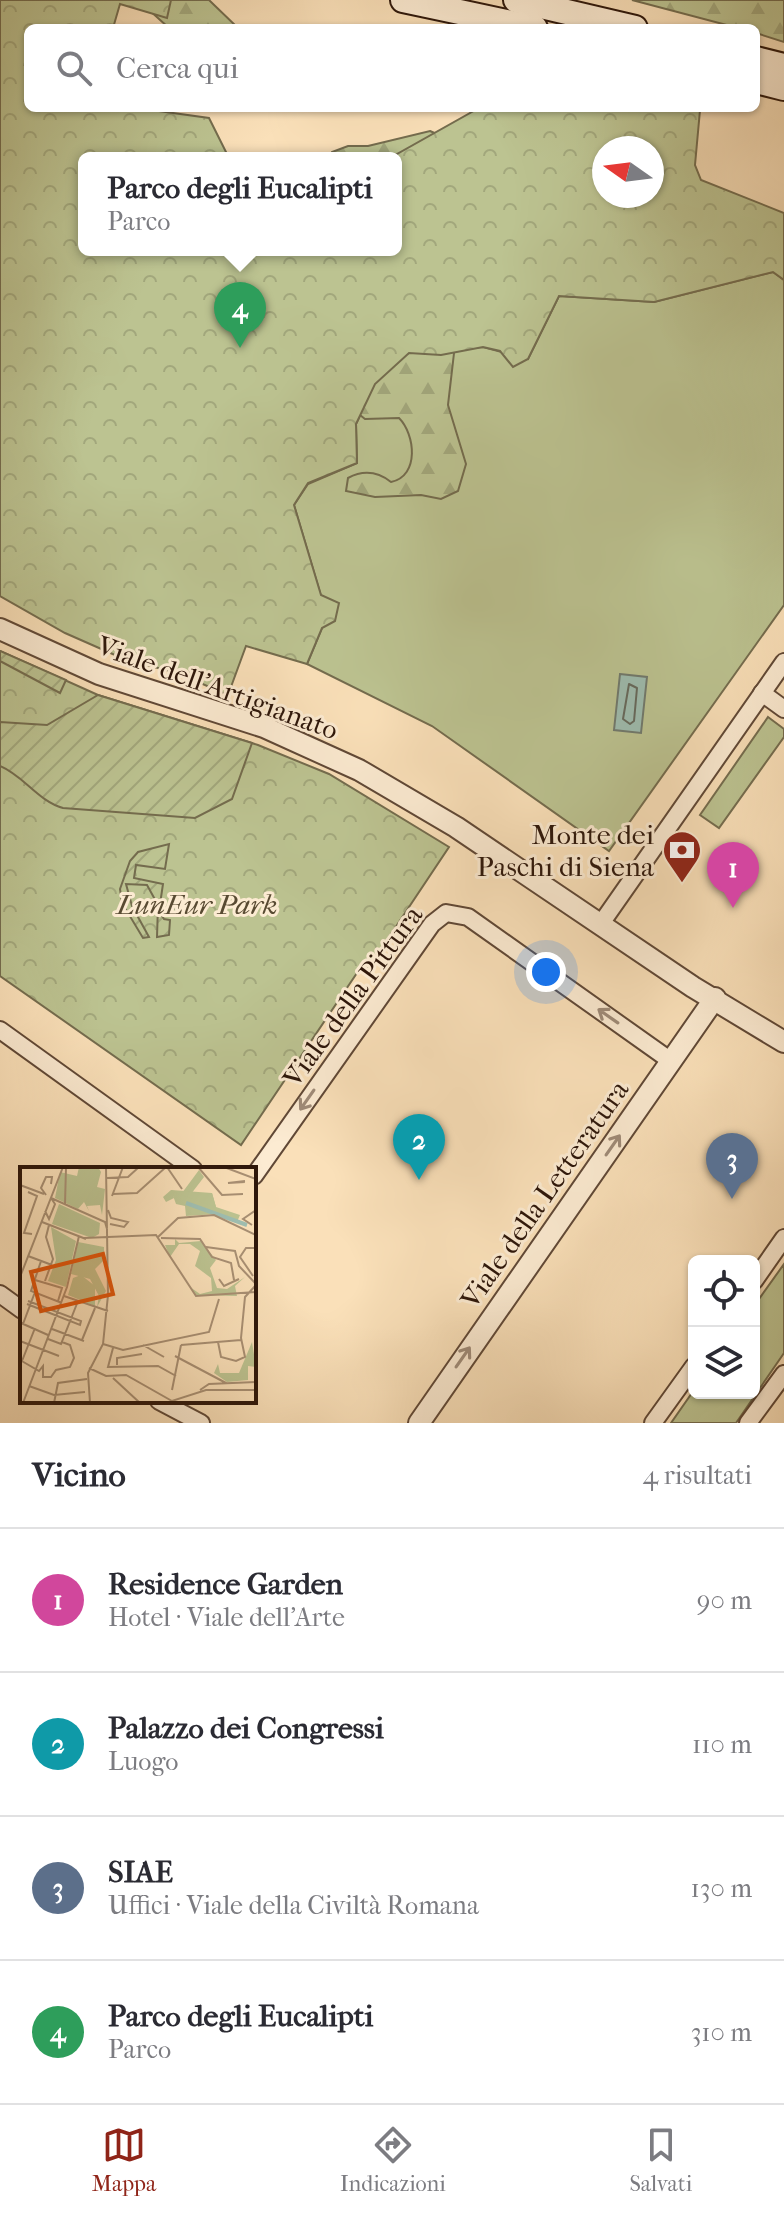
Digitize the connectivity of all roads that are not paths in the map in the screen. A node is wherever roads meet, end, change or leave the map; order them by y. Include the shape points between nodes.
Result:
1 (403, 0) edge
2 (516, 0) edge
3 (551, 17) edge
4 (516, 24) edge
5 (604, 24) edge
6 (760, 60) edge
7 (784, 66) edge
8 (760, 82) edge
9 (784, 88) edge
10 (0, 629) edge
11 (784, 662) edge
12 (762, 693) junction
13 (784, 709) edge
14 (600, 925) junction
15 (715, 998) junction
16 (0, 1030) edge
17 (784, 1042) edge
18 (671, 1061) junction
19 (190, 1167) edge
20 (256, 1173) edge
21 (784, 1238) edge
22 (760, 1272) edge
23 (0, 1294) edge
24 (20, 1309) edge
25 (688, 1374) edge
26 (784, 1374) edge
27 (175, 1405) edge
28 (201, 1423) edge
29 (419, 1423) edge
30 (653, 1423) edge
31 (748, 1423) edge

1 - 4 main road
2 - 3 main road
3 - 5 main road
6 - 7 main road
8 - 9 main road
10 - 14 street, Viale dell'Artigianato via 110,679 303,742 456,827
11 - 12 street
12 - 13 street
12 - 14 street
14 - 15 street, Viale dell'Artigianato
15 - 17 street, Viale dell'Artigianato
15 - 18 street, Viale della Letteratura
16 - 19 street
18 -> 20 street, Viale della Pittura via 468,917 446,913 432,924
29 -> 18 street, Viale della Letteratura
21 - 22 street
23 - 24 street
25 - 30 street
26 - 31 street
27 - 28 street

